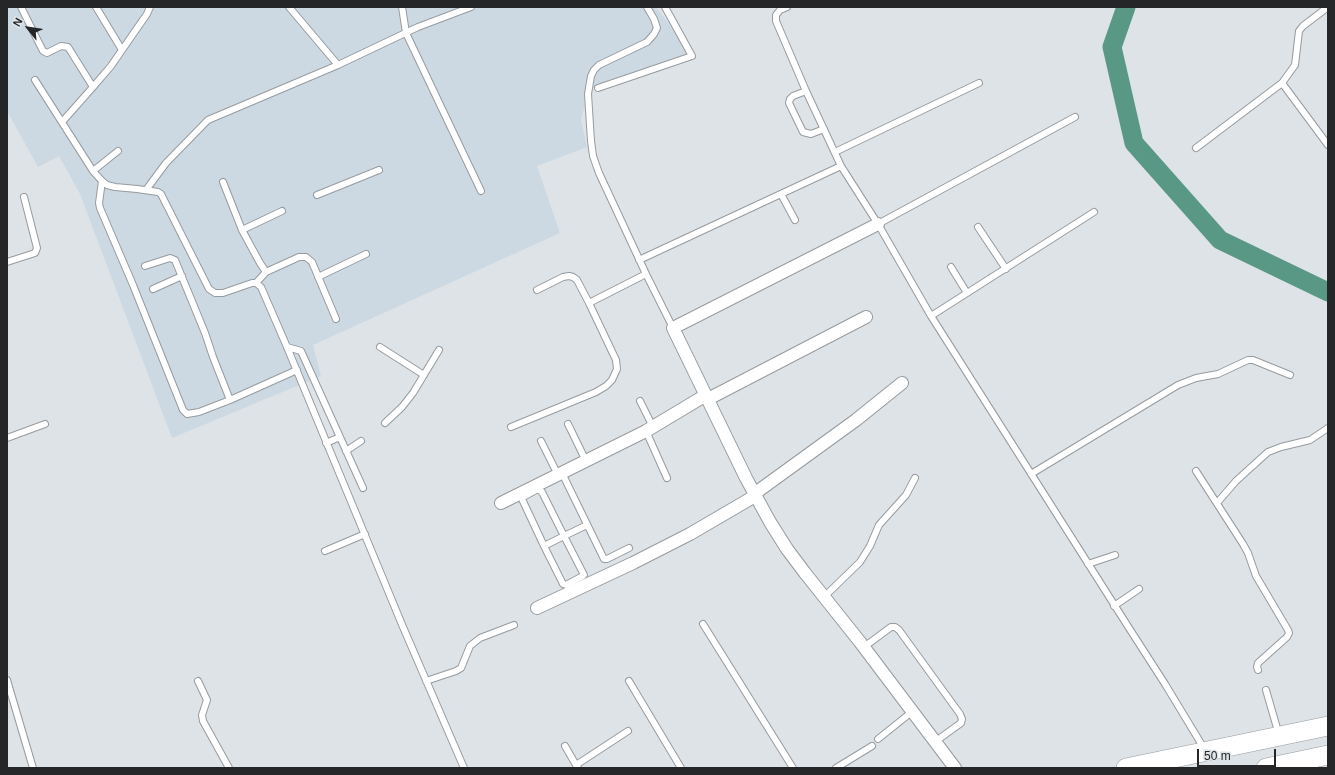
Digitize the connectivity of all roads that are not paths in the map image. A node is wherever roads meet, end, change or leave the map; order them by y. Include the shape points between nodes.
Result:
1 (21, 7) edge
2 (96, 7) edge
3 (150, 7) edge
4 (289, 7) edge
5 (402, 7) edge
6 (471, 7) edge
7 (647, 7) edge
8 (665, 7) edge
9 (787, 7) edge
10 (1328, 7) edge
11 (406, 33) junction
12 (122, 50) junction
13 (338, 65) junction
14 (35, 80) dead end
15 (979, 83) dead end
16 (1282, 83) junction
17 (93, 87) junction
18 (598, 88) dead end
19 (806, 91) junction
20 (1075, 117) dead end
21 (62, 122) junction
22 (824, 130) junction
23 (1327, 141) edge
24 (1196, 148) dead end
25 (118, 151) dead end
26 (835, 152) junction
27 (841, 166) junction
28 (379, 170) dead end
29 (93, 171) junction
30 (102, 180) junction
31 (223, 182) dead end
32 (146, 190) junction
33 (481, 191) dead end
34 (781, 194) junction
35 (317, 195) dead end
36 (24, 197) dead end
37 (282, 211) dead end
38 (1094, 212) dead end
39 (795, 220) dead end
40 (878, 224) junction
41 (978, 227) dead end
42 (242, 230) junction
43 (366, 254) dead end
44 (639, 260) junction
45 (7, 261) edge
46 (145, 266) dead end
47 (951, 267) dead end
48 (1006, 269) junction
49 (266, 272) junction
50 (646, 274) junction
51 (182, 276) junction
52 (318, 277) junction
53 (256, 283) junction
54 (153, 289) dead end
55 (537, 290) dead end
56 (967, 293) junction
57 (589, 303) junction
58 (931, 316) junction
59 (866, 317) dead end
60 (336, 319) dead end
61 (673, 328) junction
62 (287, 347) junction
63 (380, 347) dead end
64 (439, 350) dead end
65 (297, 370) junction
66 (424, 375) junction
67 (1290, 375) dead end
68 (902, 383) dead end
69 (707, 397) junction
70 (230, 400) junction
71 (640, 401) dead end
72 (385, 423) dead end
73 (45, 424) dead end
74 (568, 424) dead end
75 (511, 427) dead end
76 (1328, 428) edge
77 (650, 429) junction
78 (340, 437) junction
79 (7, 438) edge
80 (361, 441) dead end
81 (541, 441) dead end
82 (326, 443) junction
83 (346, 451) junction
84 (586, 461) junction
85 (1196, 471) dead end
86 (560, 474) junction
87 (1031, 474) junction
88 (667, 478) dead end
89 (915, 478) dead end
90 (363, 488) dead end
91 (755, 495) junction
92 (501, 503) dead end
93 (1217, 503) junction
94 (587, 525) junction
95 (365, 534) junction
96 (564, 536) junction
97 (544, 546) junction
98 (629, 548) dead end
99 (325, 551) dead end
100 (1116, 555) dead end
101 (1088, 564) junction
102 (1139, 590) dead end
103 (824, 597) junction
104 (1114, 606) junction
105 (537, 608) dead end
106 (703, 624) dead end
107 (514, 625) dead end
108 (864, 647) junction
109 (1258, 670) dead end
110 (7, 680) edge
111 (198, 681) dead end
112 (426, 681) junction
113 (628, 681) dead end
114 (1266, 690) dead end
115 (913, 711) junction
116 (1328, 726) edge
117 (628, 731) dead end
118 (1279, 736) junction
119 (878, 739) dead end
120 (936, 741) junction
121 (565, 746) dead end
122 (872, 746) dead end
123 (1206, 752) junction
124 (1318, 759) edge
125 (577, 766) edge
126 (34, 768) edge
127 (229, 768) edge
128 (464, 768) edge
129 (681, 768) edge
130 (793, 768) edge
131 (836, 768) edge
132 (955, 768) edge
133 (1126, 768) edge
134 (1266, 768) edge

1 - 17 lane via 43,51 47,53 61,46 68,47
2 - 12 lane
3 - 12 lane
4 - 13 lane
5 - 11 lane
6 - 11 lane
7 - 44 lane via 657,28 654,34 647,42 599,65 591,76 588,94 593,156
8 - 18 lane via 692,56
9 - 19 lane via 776,15 776,21
10 - 16 lane via 1299,31 1295,65
11 - 13 lane
11 - 33 lane
12 - 17 lane
13 - 32 lane via 208,120 166,163
14 - 21 lane
15 - 26 lane
16 - 23 lane
16 - 24 lane
17 - 21 lane
19 - 22 lane
19 - 22 lane via 792,96 789,103 803,132 811,134
20 - 40 lane
21 - 29 lane
22 - 26 lane
25 - 29 lane
26 - 27 lane
27 - 34 lane
27 - 40 lane
28 - 35 lane
29 - 30 lane
30 - 32 lane via 107,185 115,187
30 - 70 lane via 100,208 183,410 187,414 192,414
31 - 42 lane
32 - 53 lane via 158,192 163,198 209,289 215,293 223,293
34 - 39 lane
34 - 44 lane
36 - 45 lane via 37,248 35,253
37 - 42 lane
38 - 48 lane
40 - 58 lane
40 - 61 street
41 - 48 lane
42 - 49 lane
43 - 52 lane
44 - 50 lane
46 - 51 lane via 173,258
47 - 56 lane
48 - 56 lane
49 - 52 lane via 306,257 312,262
49 - 53 lane
50 - 57 lane
50 - 61 lane
51 - 54 lane
51 - 70 lane
52 - 60 lane
53 - 62 lane via 261,287
55 - 57 lane via 563,277 573,277
56 - 58 lane
57 - 75 lane via 616,360 617,369 612,380 596,392
58 - 87 lane
59 - 69 street
61 - 69 street
62 - 65 lane
62 - 78 lane via 301,351
63 - 66 lane
64 - 66 lane
65 - 70 lane
65 - 82 lane
66 - 72 lane via 402,407
67 - 87 lane via 1248,360 1218,374 1196,378 1178,385
68 - 91 street
69 - 77 street
69 - 91 street
71 - 77 lane
73 - 79 lane
74 - 84 lane
76 - 93 lane via 1310,440 1280,446 1268,452 1236,481
77 - 84 street
77 - 88 lane
78 - 82 lane
78 - 83 lane
80 - 83 lane
81 - 86 lane
82 - 95 lane
83 - 90 lane
84 - 86 street
85 - 93 lane
86 - 92 street
86 - 94 lane
87 - 101 lane
89 - 103 lane via 906,495 879,524 860,562
91 - 103 street via 787,549
91 - 105 street via 690,534
93 - 109 lane via 1248,553 1256,576 1289,633 1258,662
94 - 96 lane
94 - 98 lane via 604,558 607,559
95 - 99 lane
95 - 112 lane
96 - 97 lane
96 - 97 lane via 584,575 566,585 563,584
96 - 97 lane via 542,492 538,489 522,499
100 - 101 lane
101 - 104 lane
102 - 104 lane
103 - 108 street
104 - 123 lane
106 - 130 lane
107 - 112 lane via 480,638 470,646 461,668
108 - 115 street
108 - 120 lane via 891,627 899,630 962,719 961,723
110 - 126 lane
111 - 127 lane via 207,700 202,715 203,721
112 - 128 lane
113 - 129 lane
114 - 118 lane
115 - 119 lane
115 - 120 street
116 - 118 main road
117 - 125 lane
118 - 123 main road
120 - 132 street
121 - 125 lane
122 - 131 lane
123 - 133 main road
124 - 134 main road

